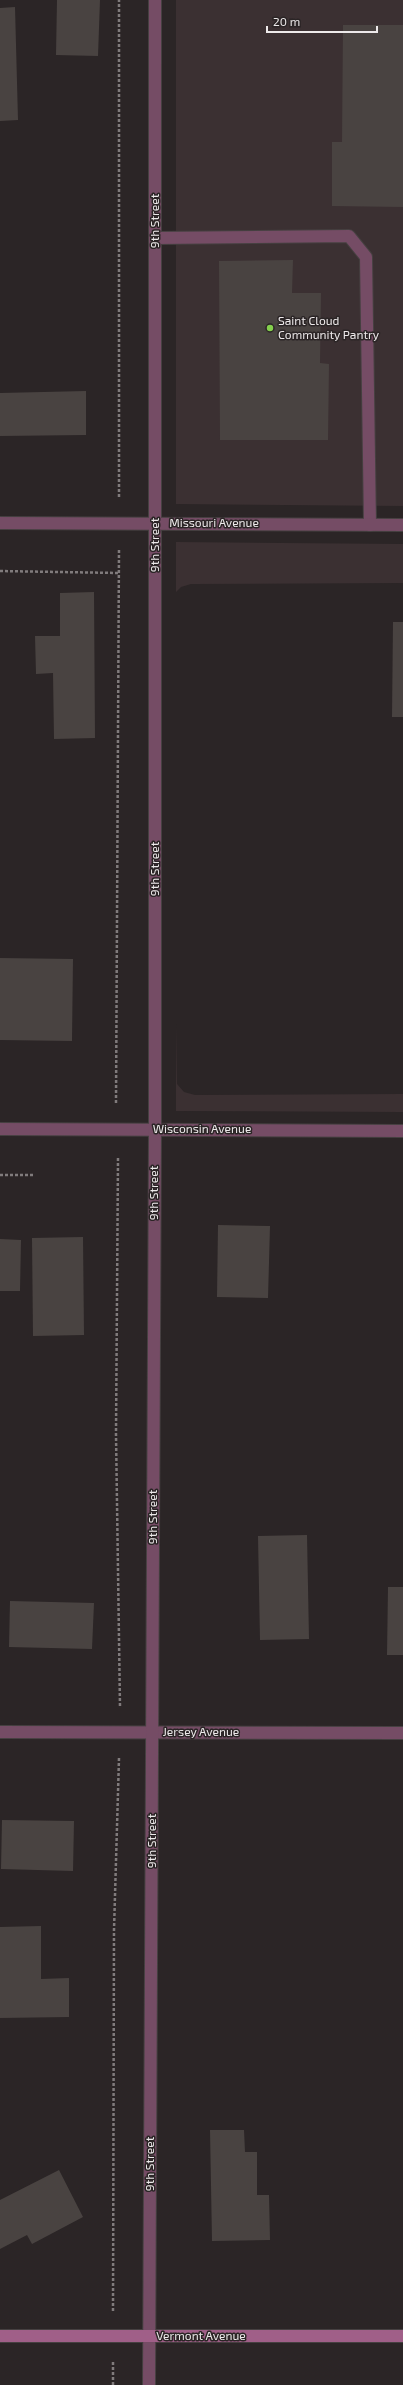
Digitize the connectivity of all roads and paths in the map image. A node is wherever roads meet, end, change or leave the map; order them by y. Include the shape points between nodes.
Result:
1 (119, 0) edge
2 (154, 0) edge
3 (154, 238) junction
4 (0, 523) edge
5 (120, 523) junction
6 (154, 523) junction
7 (370, 525) junction
8 (403, 525) edge
9 (0, 572) edge
10 (118, 573) junction
11 (116, 1106) dead end
12 (0, 1129) edge
13 (154, 1129) junction
14 (403, 1130) edge
15 (118, 1158) dead end
16 (0, 1175) edge
17 (33, 1175) dead end
18 (119, 1731) junction
19 (0, 1732) edge
20 (152, 1732) junction
21 (403, 1733) edge
22 (0, 2336) edge
23 (113, 2336) junction
24 (149, 2336) junction
25 (403, 2336) edge
26 (113, 2385) edge
27 (149, 2385) edge

1 - 5 path
2 - 3 street, 9th Street
3 - 6 street, 9th Street
3 - 7 street via 349,236 366,256
4 - 5 street, Missouri Avenue
5 - 6 street, Missouri Avenue
5 - 10 path
6 - 7 street, Missouri Avenue
6 - 13 street, 9th Street
7 - 8 street, Missouri Avenue
9 - 10 path
10 - 11 path
12 - 13 street, Wisconsin Avenue
13 - 14 street, Wisconsin Avenue
13 - 20 street, 9th Street
15 - 18 path via 116,1442
16 - 17 path
18 - 19 street, Jersey Avenue
18 - 20 street, Jersey Avenue
18 - 23 path via 114,1930
20 - 21 street, Jersey Avenue
20 - 24 street, 9th Street
22 - 23 street, Vermont Avenue
23 - 24 street, Vermont Avenue
23 - 26 path
24 - 25 street, Vermont Avenue
24 - 27 street, 9th Street

